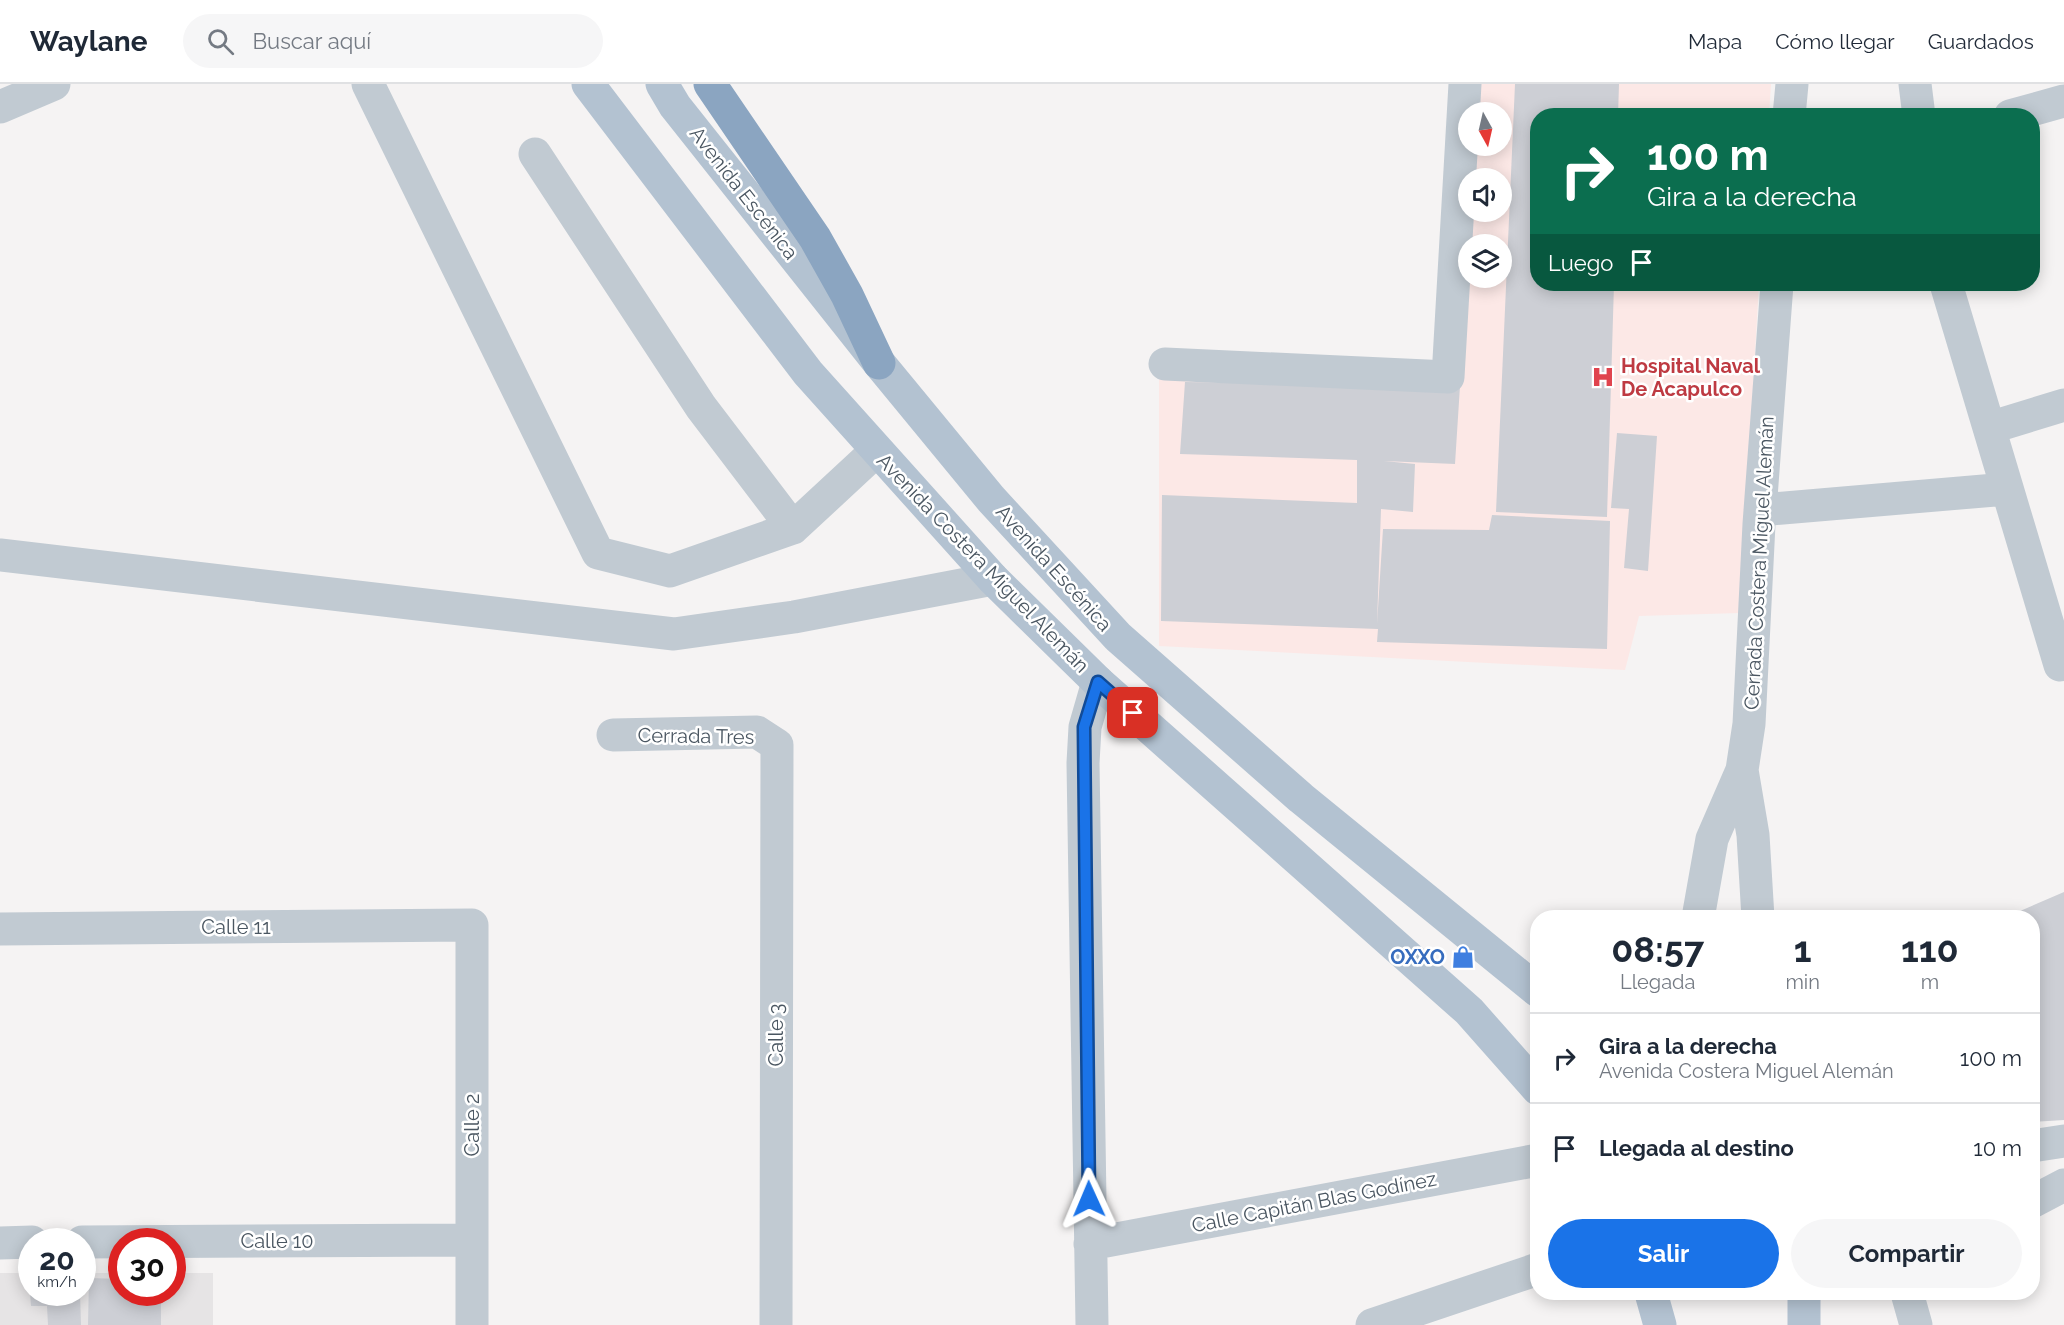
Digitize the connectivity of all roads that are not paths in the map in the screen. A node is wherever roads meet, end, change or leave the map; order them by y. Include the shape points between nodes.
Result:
1 (54, 84) edge
2 (368, 84) edge
3 (588, 84) edge
4 (662, 84) edge
5 (710, 84) edge
6 (1465, 84) edge
7 (1792, 84) edge
8 (1915, 84) edge
9 (2064, 101) edge
10 (0, 107) edge
11 (1790, 108) edge
12 (1918, 108) edge
13 (2039, 108) edge
14 (535, 154) dead end
15 (1776, 291) edge
16 (1948, 291) edge
17 (879, 363) junction
18 (1165, 364) dead end
19 (2064, 405) edge
20 (1989, 428) junction
21 (876, 451) junction
22 (2007, 489) junction
23 (1760, 510) junction
24 (793, 528) junction
25 (0, 555) edge
26 (993, 579) junction
27 (2060, 665) dead end
28 (1098, 682) junction
29 (613, 735) dead end
30 (777, 745) joint
31 (1742, 770) junction
32 (1699, 910) edge
33 (1758, 910) edge
34 (472, 925) joint
35 (0, 929) edge
36 (1529, 985) edge
37 (1530, 1080) edge
38 (2064, 1141) edge
39 (2040, 1145) edge
40 (1530, 1162) edge
41 (2064, 1185) edge
42 (2040, 1198) edge
43 (472, 1239) junction
44 (18, 1242) edge
45 (96, 1242) edge
46 (0, 1243) edge
47 (1090, 1245) junction
48 (1530, 1272) edge
49 (1653, 1300) edge
50 (1909, 1300) edge
51 (472, 1325) edge
52 (776, 1325) edge
53 (1092, 1325) edge
54 (1372, 1325) edge
55 (1660, 1325) edge
56 (1916, 1325) edge

1 - 10 street
2 - 24 street via 598,553 670,571
3 - 21 main road, Avenida Costera Miguel Alemán via 808,373
4 - 17 main road, Avenida Escénica via 675,106
5 - 17 highway via 815,238
6 - 18 street via 1448,377
7 - 11 street
8 - 12 street
9 - 13 street
14 - 24 street via 701,407
15 - 23 street, Cerrada Costera Miguel Alemán
16 - 20 street
17 - 36 main road, Avenida Escénica via 991,499 1118,637 1301,798
19 - 20 street
20 - 22 street
21 - 24 street
21 - 26 main road, Avenida Costera Miguel Alemán
22 - 23 street
22 - 27 street
23 - 31 street, Cerrada Costera Miguel Alemán via 1749,724
25 - 26 street via 674,634 794,617
26 - 28 main road, Avenida Costera Miguel Alemán
28 - 37 main road, Avenida Costera Miguel Alemán via 1469,1011
28 - 47 street via 1084,727 1083,763
29 - 30 street, Cerrada Tres via 757,732
30 - 52 street, Calle 3
31 - 32 street, Cerrada Costera Miguel Alemán via 1712,839
31 - 33 street, Cerrada Costera Miguel Alemán via 1753,835
34 - 35 street, Calle 11
34 - 43 street, Calle 2
38 - 39 street
40 - 47 street, Calle Capitán Blas Godínez
41 - 42 street
43 - 45 street, Calle 10
43 - 51 street, Calle 2
44 - 46 street
47 - 53 street
48 - 54 street
49 - 55 main road
50 - 56 street

